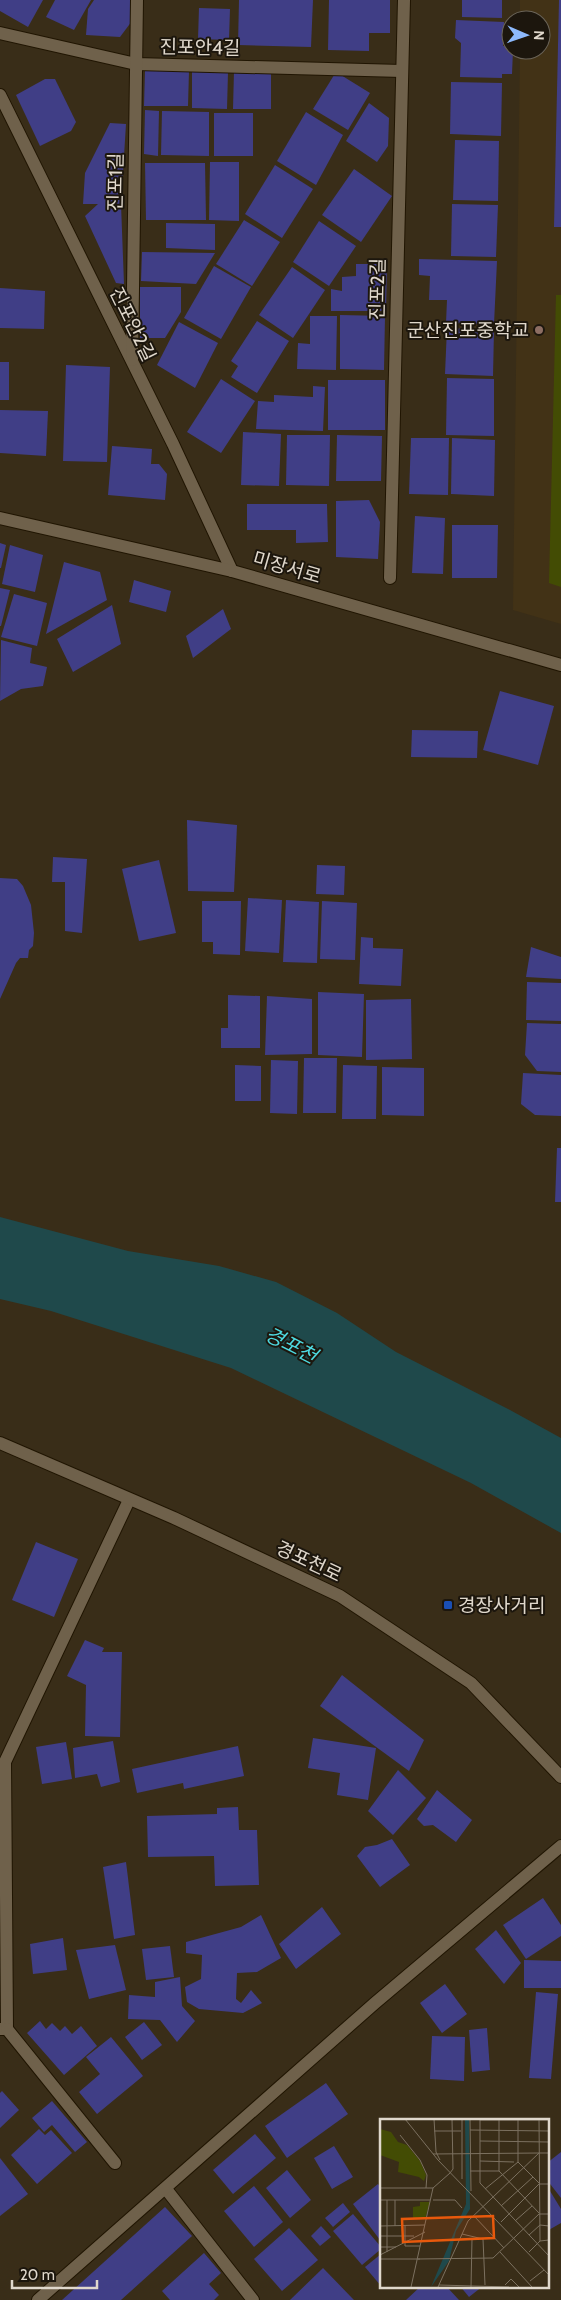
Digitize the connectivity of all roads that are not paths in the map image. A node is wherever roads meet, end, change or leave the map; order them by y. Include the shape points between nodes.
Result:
1 (138, 0) edge
2 (404, 0) edge
3 (0, 33) edge
4 (136, 64) junction
5 (402, 71) junction
6 (0, 95) edge
7 (132, 364) junction
8 (0, 518) edge
9 (232, 571) junction
10 (390, 578) dead end
11 (561, 665) edge
12 (0, 1443) edge
13 (129, 1500) junction
14 (3, 1762) edge
15 (561, 1777) edge
16 (561, 1846) edge
17 (3, 2029) edge
18 (115, 2163) dead end
19 (166, 2189) junction
20 (38, 2300) edge
21 (253, 2300) edge

1 - 4 street, 진포1길
2 - 5 street, 진포2길
3 - 4 street, 진포안4길
4 - 5 street, 진포안4길
4 - 7 street, 진포1길
5 - 10 street, 진포2길
6 - 7 street, 진포안2길
7 - 9 street, 진포안2길
8 - 9 street, 미장서로
9 - 11 street, 미장서로
12 - 13 street, 경포천로
13 - 14 street
13 - 15 street, 경포천로 via 340,1596 471,1683
14 - 17 street
16 - 19 street via 375,2003
17 - 18 street
19 - 20 street
19 - 21 street

